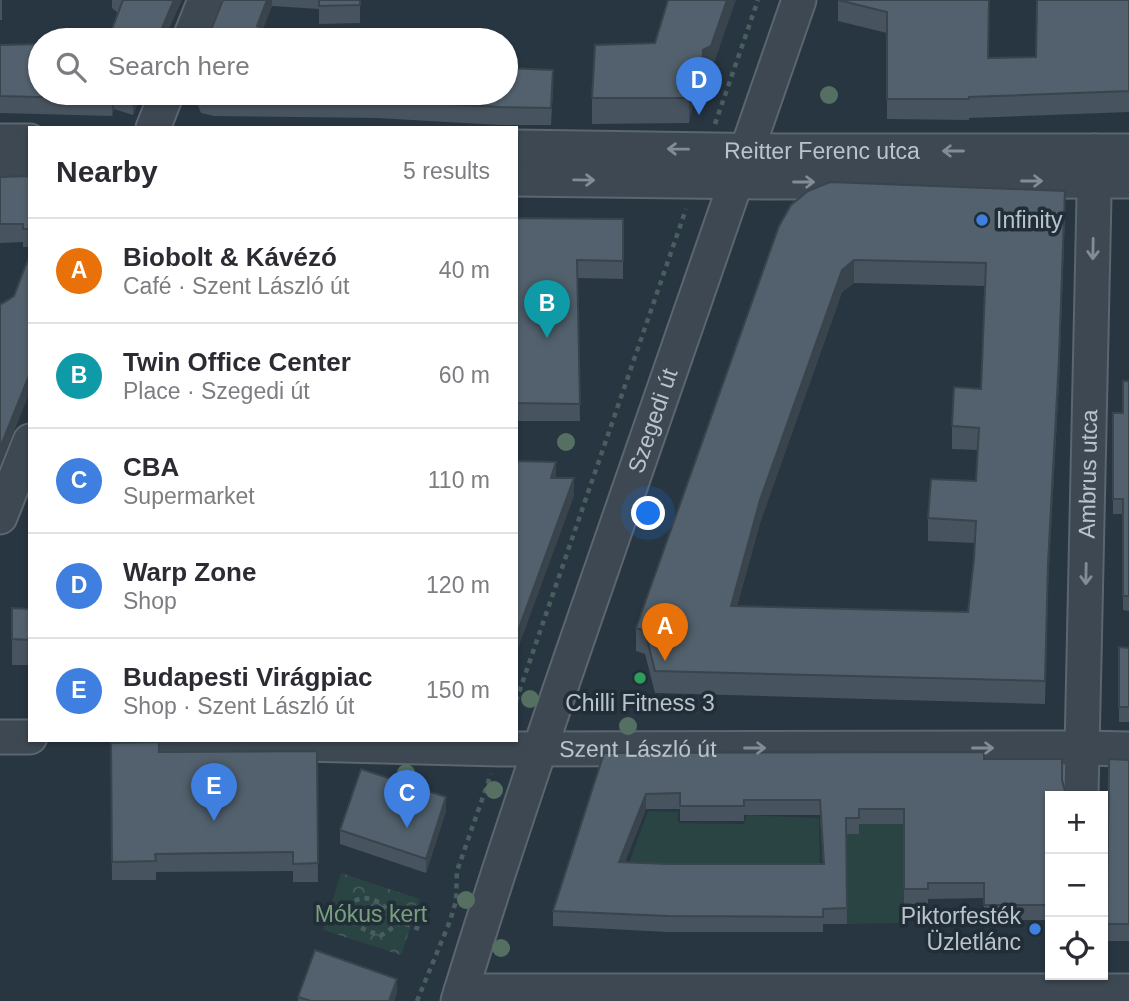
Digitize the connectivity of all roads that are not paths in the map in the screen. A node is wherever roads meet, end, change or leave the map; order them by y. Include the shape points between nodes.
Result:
1 (205, 0) edge
2 (799, 0) edge
3 (194, 28) edge
4 (162, 105) edge
5 (154, 126) edge
6 (0, 141) edge
7 (28, 141) edge
8 (518, 147) edge
9 (747, 150) junction
10 (1129, 151) edge
11 (1094, 166) junction
12 (0, 172) edge
13 (28, 173) edge
14 (518, 179) edge
15 (1129, 181) edge
16 (736, 182) junction
17 (28, 446) edge
18 (0, 517) edge
19 (0, 737) edge
20 (28, 737) edge
21 (236, 742) edge
22 (1083, 748) junction
23 (540, 749) junction
24 (1129, 749) edge
25 (1081, 791) edge
26 (1076, 983) edge
27 (1129, 991) edge
28 (448, 996) edge
29 (530, 996) edge
30 (1022, 996) edge

1 - 3 street
2 - 9 street, Szegedi út
4 - 5 street
6 - 7 street
9 -> 8 street, Reitter Ferenc utca
11 -> 9 street, Reitter Ferenc utca
9 - 16 street, Szegedi út
10 - 11 street, Reitter Ferenc utca
11 - 15 street, Reitter Ferenc utca
16 -> 11 street, Reitter Ferenc utca
11 -> 22 street, Ambrus utca
12 - 13 street
14 -> 16 street, Reitter Ferenc utca
16 - 23 street, Szegedi út
17 - 18 street
19 - 20 street
21 - 23 street, Szent László út
23 -> 22 street, Szent László út
22 - 24 street, Szent László út
22 - 25 street, Ambrus utca
23 - 28 street, Szegedi út via 481,924
26 - 27 street
26 - 30 street
28 - 29 street
29 - 30 street

